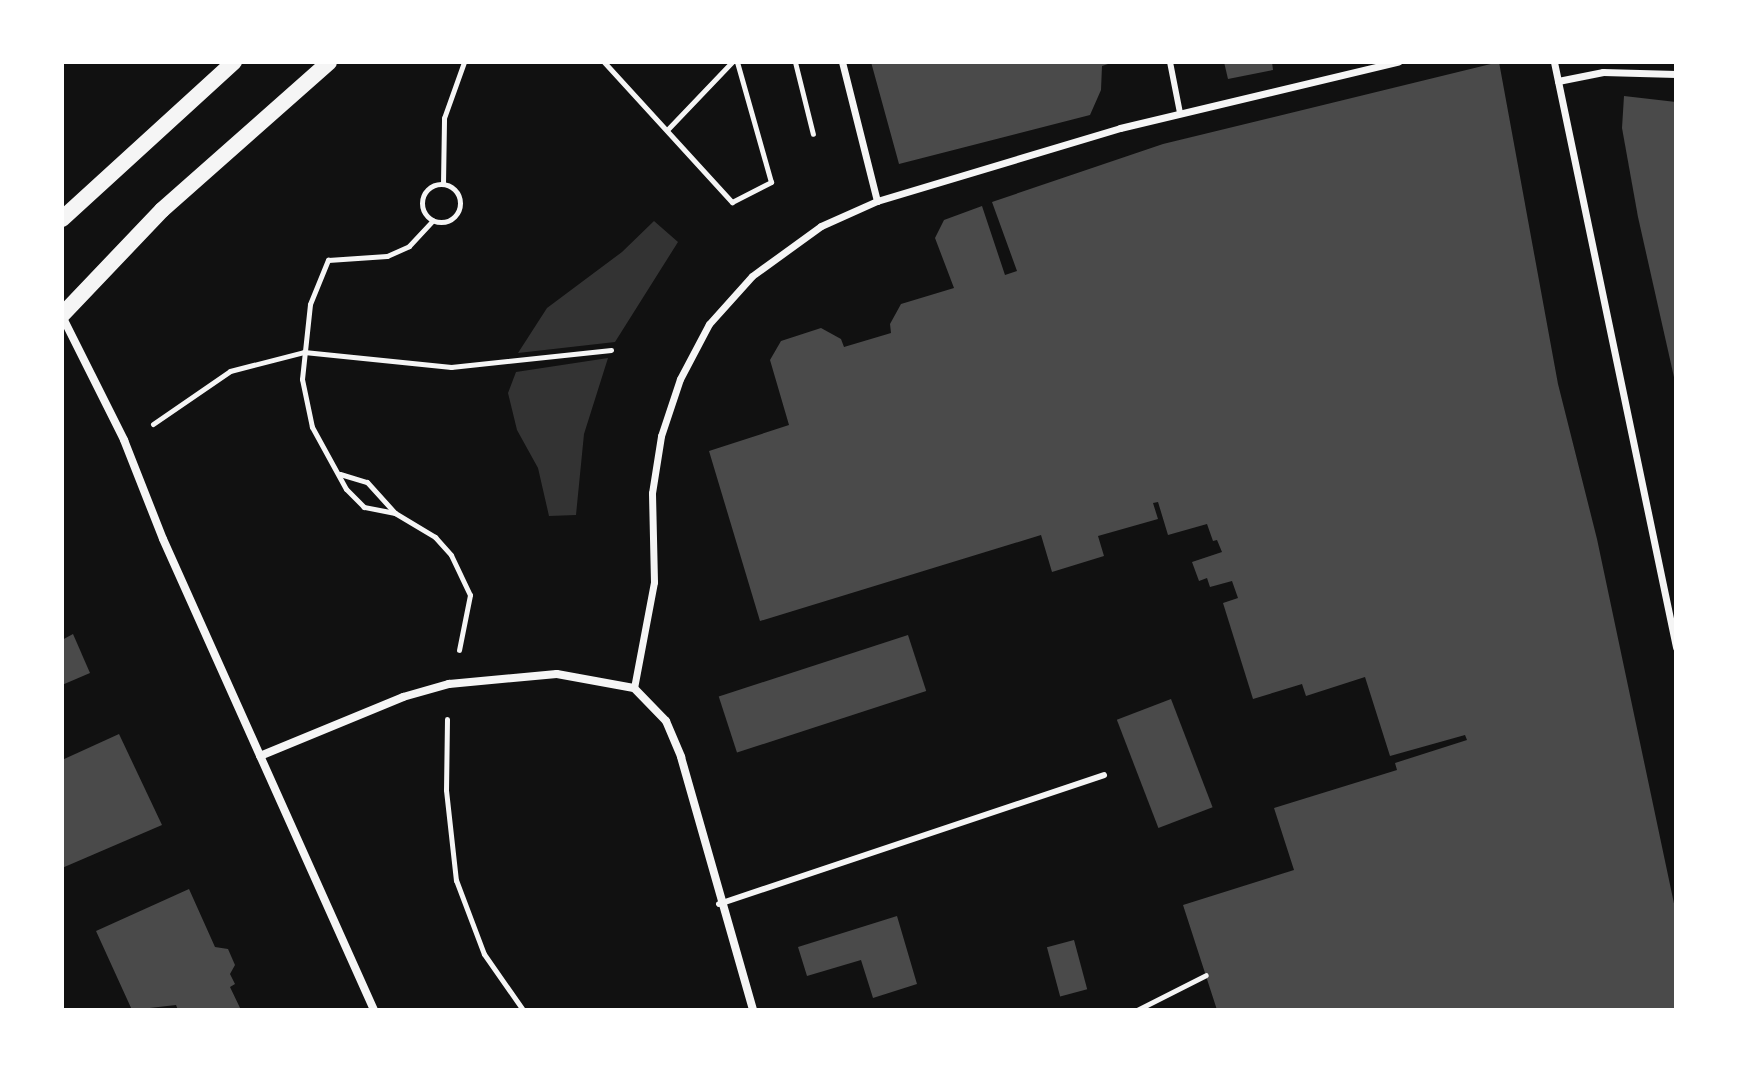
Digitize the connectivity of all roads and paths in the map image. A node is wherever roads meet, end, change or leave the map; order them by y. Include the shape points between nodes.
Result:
1 (234, 62) edge
2 (329, 62) edge
3 (464, 62) edge
4 (604, 62) edge
5 (735, 62) edge
6 (795, 62) edge
7 (842, 62) edge
8 (1170, 62) edge
9 (1398, 62) edge
10 (1554, 62) edge
11 (1676, 74) edge
12 (1558, 81) junction
13 (1180, 113) junction
14 (667, 130) junction
15 (813, 134) dead end
16 (443, 184) junction
17 (877, 201) junction
18 (62, 219) edge
19 (433, 220) junction
20 (62, 316) edge
21 (611, 350) dead end
22 (304, 352) junction
23 (124, 440) junction
24 (340, 474) junction
25 (395, 513) junction
26 (1676, 647) edge
27 (449, 684) junction
28 (634, 688) junction
29 (260, 756) junction
30 (1104, 775) dead end
31 (719, 904) junction
32 (1206, 975) dead end
33 (374, 1010) edge
34 (523, 1010) edge
35 (753, 1010) edge
36 (1137, 1010) edge

1 - 18 main road
2 - 20 main road via 162,210
3 - 16 path via 444,118
4 - 14 path
5 - 14 path
5 - 14 path via 771,182 732,202
6 - 15 path
7 - 17 street
8 - 13 lane
9 - 13 street
10 - 12 street
11 - 12 street via 1603,72
12 - 26 street
13 - 17 street
16 - 19 path via 428,190 423,200
16 - 19 path via 459,194 459,207 446,221
17 - 28 street via 821,226 752,276 709,324 680,379 661,436 652,493 654,582
19 - 22 path via 409,246 387,256 328,260 314,285
20 - 23 street
21 - 22 path via 451,367
22 - 23 path via 230,371
22 - 24 path via 304,403
23 - 29 street
24 - 25 path via 367,482
24 - 25 path via 364,507
25 - 27 path via 435,537 464,574 469,619
27 - 28 street via 557,674
27 - 29 street via 403,697
27 - 34 path via 446,790 456,880 484,954
28 - 31 street via 666,721 681,757
29 - 33 street
30 - 31 lane
31 - 35 street
32 - 36 path

